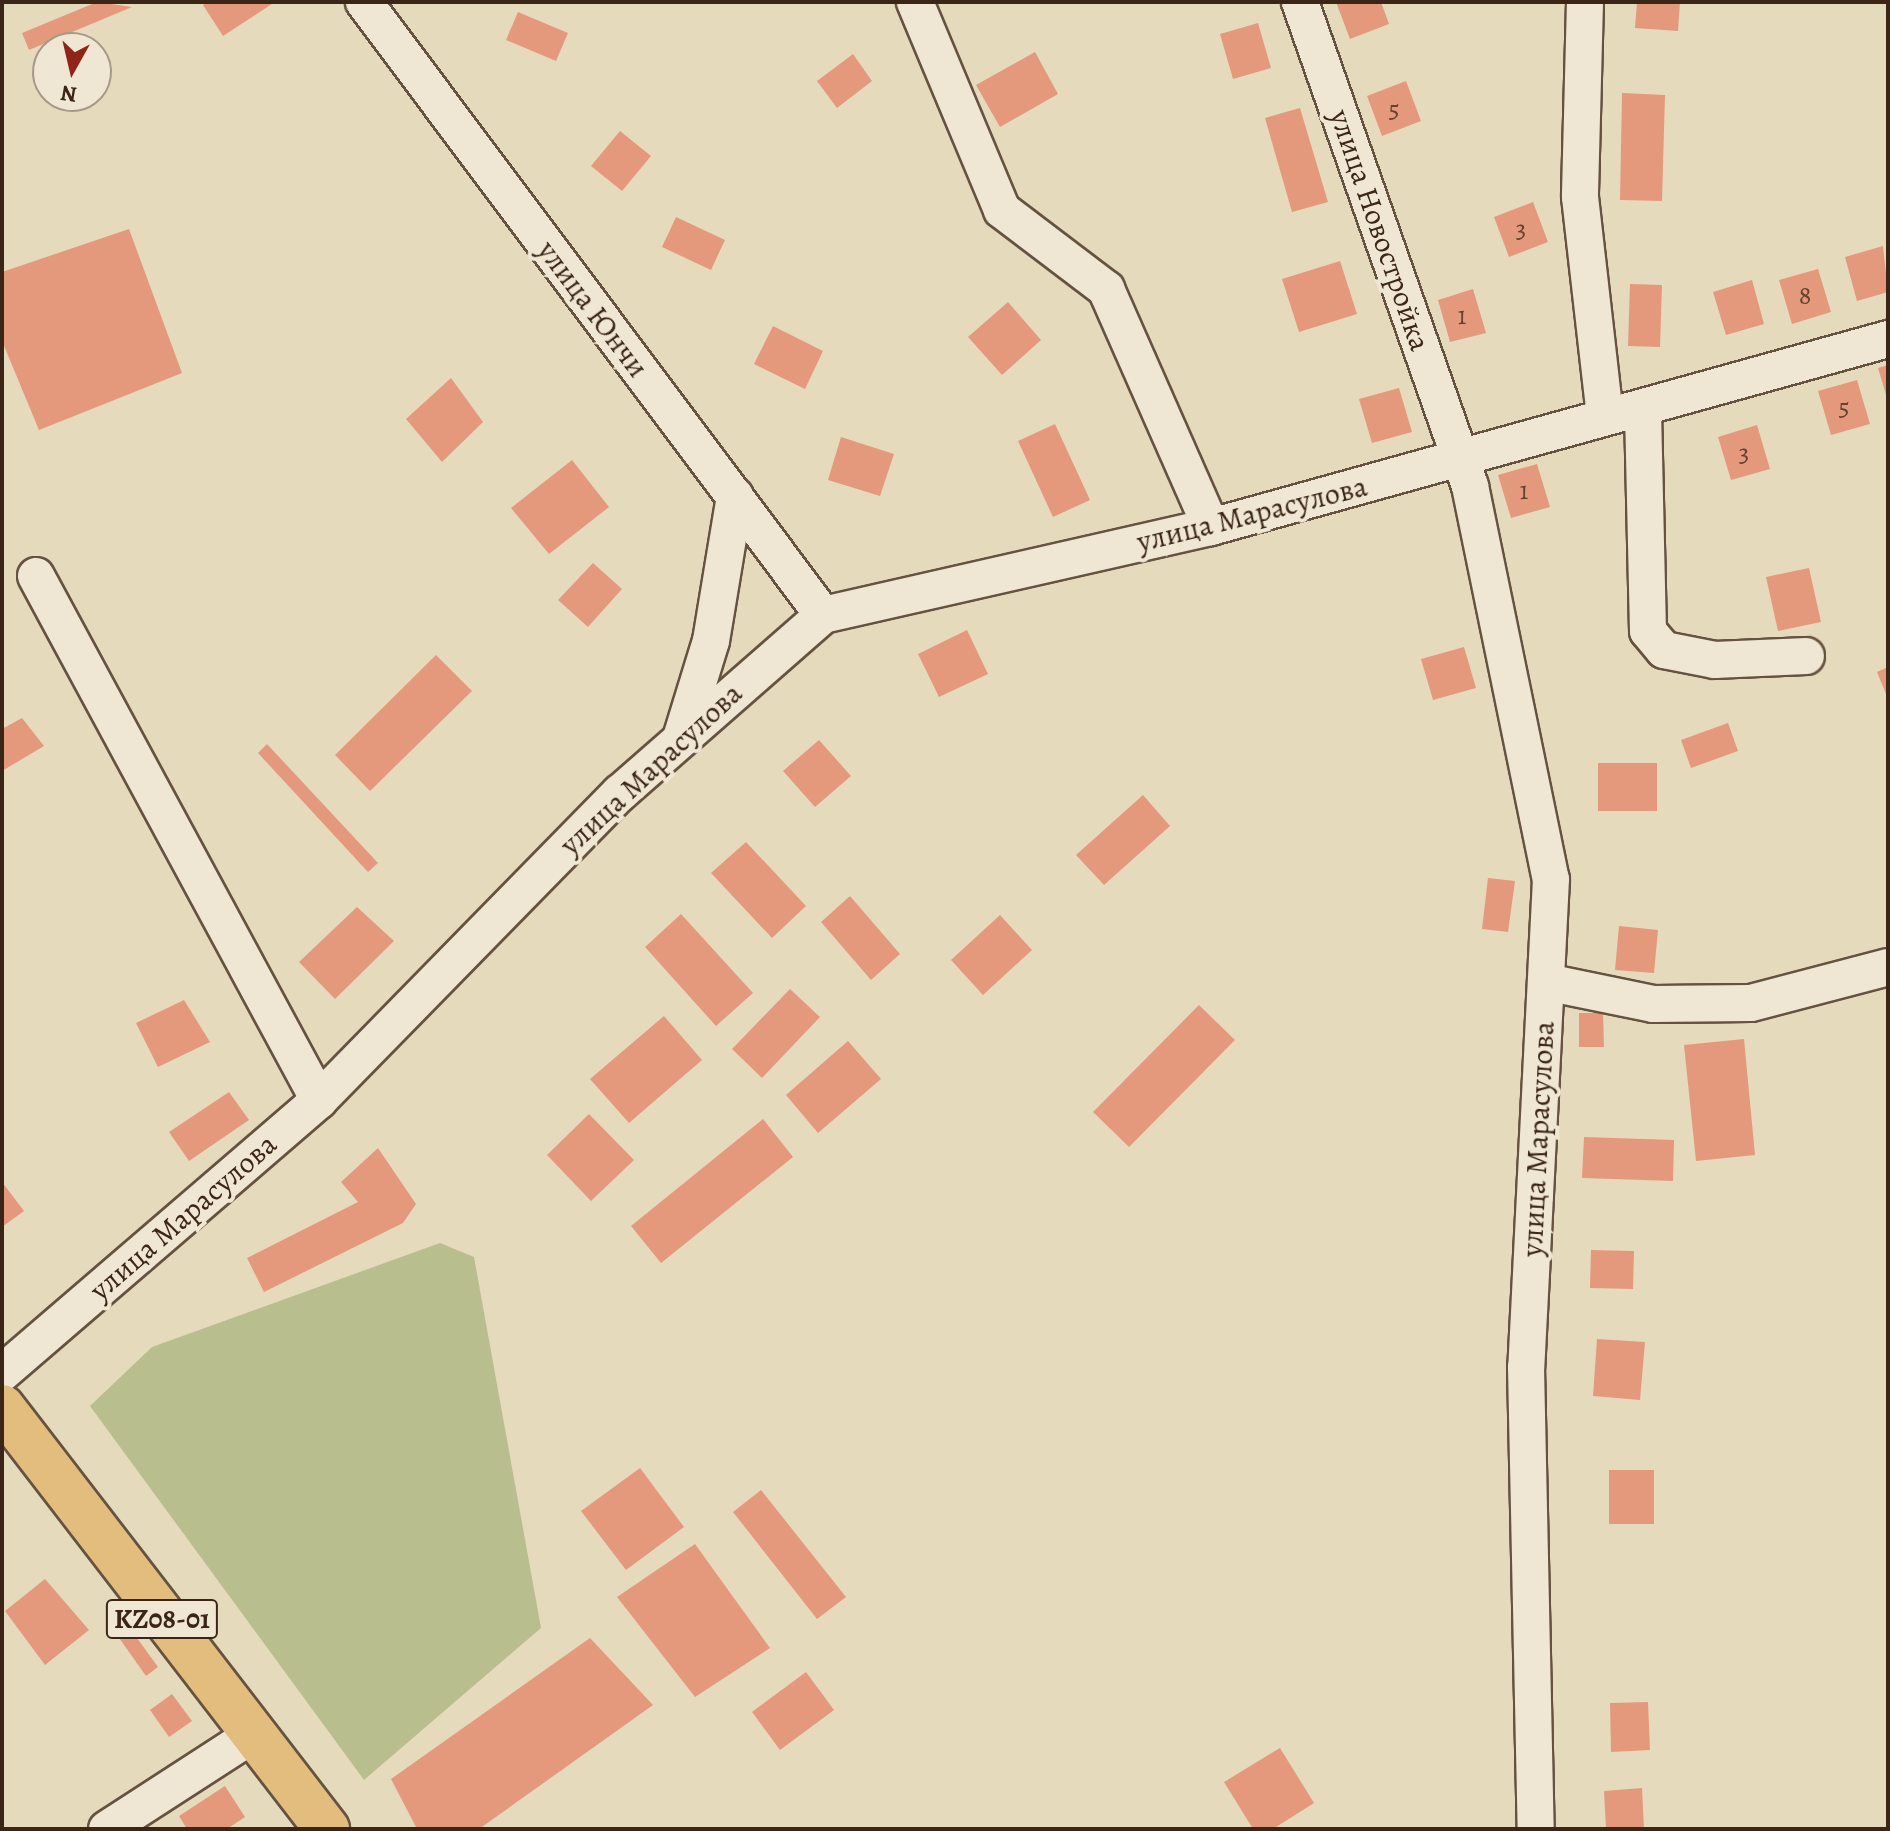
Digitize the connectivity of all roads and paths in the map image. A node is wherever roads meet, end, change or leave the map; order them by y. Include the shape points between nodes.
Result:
1 (364, 2) edge
2 (915, 2) edge
3 (1300, 2) edge
4 (1585, 2) edge
5 (1888, 339) edge
6 (1643, 411) junction
7 (1605, 417) junction
8 (1460, 459) junction
9 (735, 496) junction
10 (1211, 527) junction
11 (36, 576) dead end
12 (823, 615) junction
13 (1806, 656) dead end
14 (682, 735) junction
15 (1888, 967) edge
16 (1546, 982) junction
17 (319, 1100) junction
18 (2, 1373) edge
19 (2, 1407) edge
20 (251, 1736) junction
21 (107, 1829) edge
22 (327, 1829) edge
23 (1536, 1829) edge

1 - 9 street, улица Юнчи
2 - 10 street via 1002,210 1106,289
3 - 8 street, улица Новостройка
4 - 7 street via 1580,197
5 - 6 street, улица Марасулова
6 - 7 street, улица Марасулова
6 - 13 street via 1648,631 1664,650 1715,660
7 - 8 street, улица Марасулова
8 - 10 street, улица Марасулова
8 - 16 street, улица Марасулова via 1551,879
9 - 12 street, улица Юнчи
9 - 14 street via 711,641
10 - 12 street, улица Марасулова
11 - 17 street
12 - 14 street, улица Марасулова
14 - 17 street, улица Марасулова
15 - 16 street via 1751,1003 1653,1004
16 - 23 street, улица Марасулова via 1526,1367
17 - 18 street, улица Марасулова
19 - 20 main road, KZ08-01
20 - 21 street
20 - 22 main road, KZ08-01

